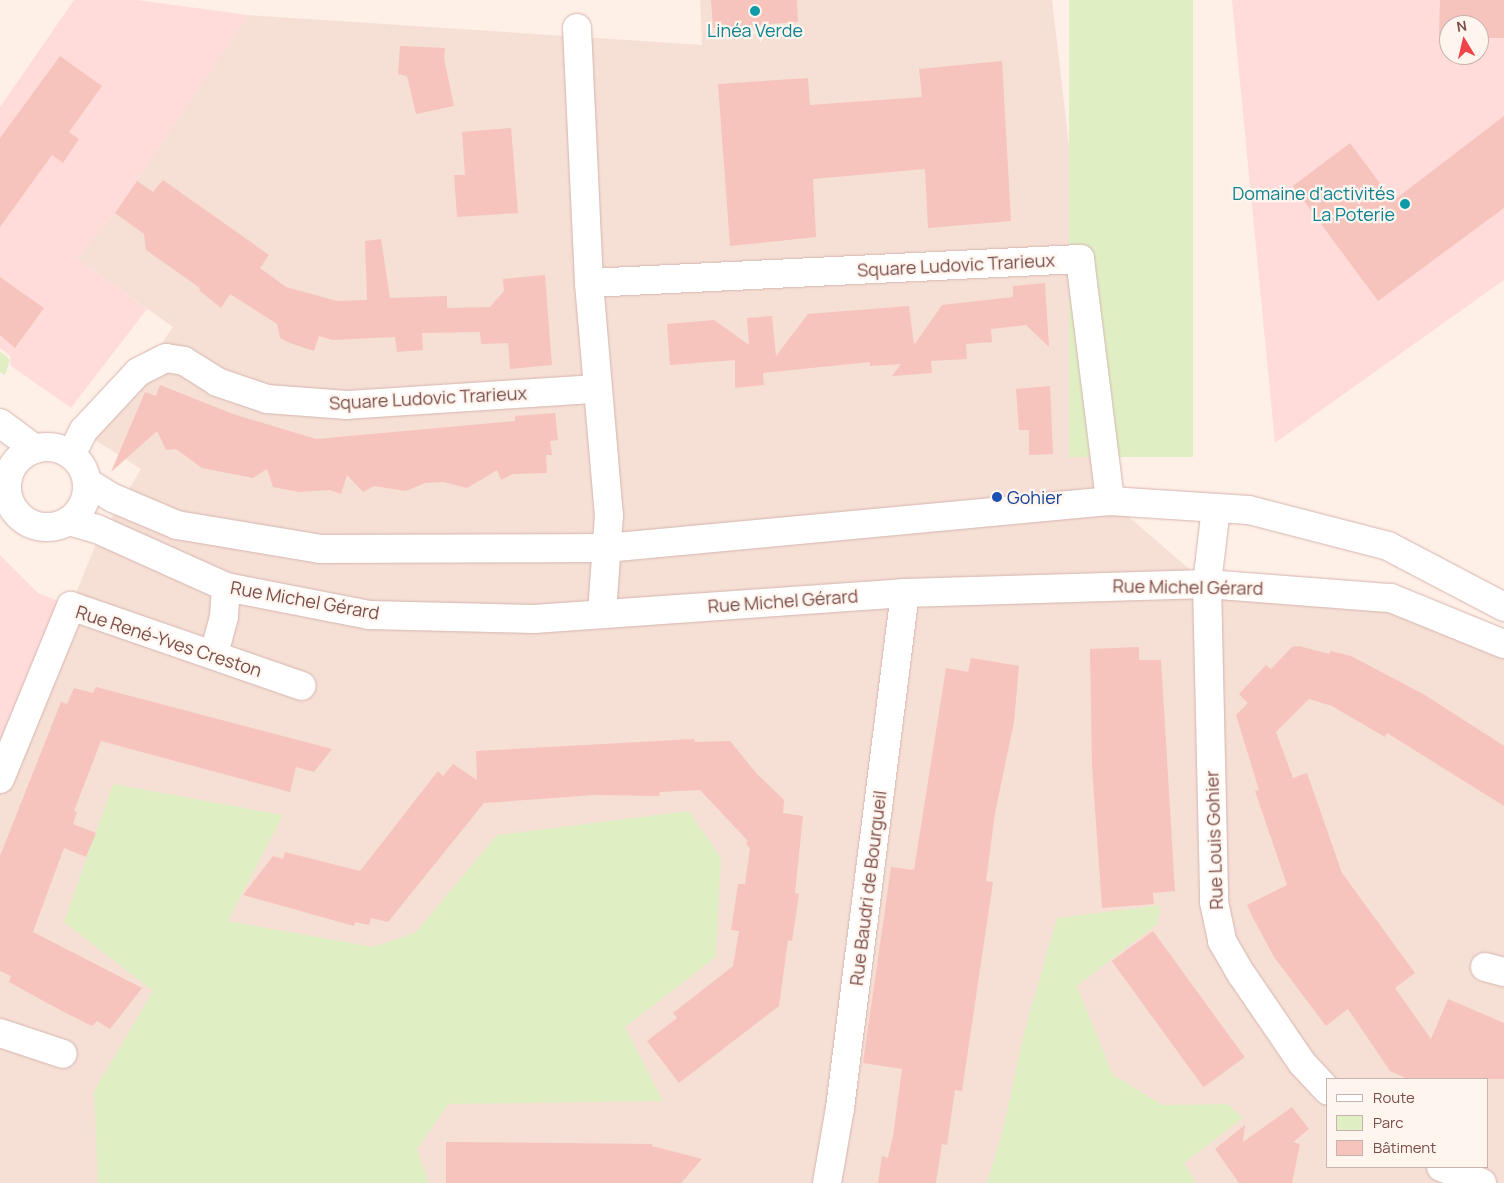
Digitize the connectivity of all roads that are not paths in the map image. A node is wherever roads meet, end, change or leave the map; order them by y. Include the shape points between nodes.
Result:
1 (576, 28) dead end
2 (589, 283) junction
3 (597, 389) junction
4 (0, 423) edge
5 (35, 449) junction
6 (71, 455) junction
7 (4, 479) edge
8 (87, 482) junction
9 (1110, 501) junction
10 (1216, 508) junction
11 (69, 521) junction
12 (606, 548) junction
13 (1207, 584) junction
14 (226, 587) junction
15 (905, 593) junction
16 (1504, 607) edge
17 (602, 613) junction
18 (1504, 644) edge
19 (214, 654) junction
20 (302, 686) dead end
21 (0, 779) edge
22 (0, 1033) edge
23 (63, 1054) dead end
24 (1326, 1089) edge
25 (1444, 1168) edge
26 (827, 1183) edge
27 (1482, 1183) edge

1 - 2 street
2 - 3 street
2 - 9 street, Square Ludovic Trarieux via 1080,260
3 - 6 street, Square Ludovic Trarieux via 346,404 277,400 217,382 184,361 166,358 138,372 84,430
3 - 12 street via 609,515
4 - 5 street
5 - 6 street via 60,449
5 - 7 street, Rue Michel Gérard via 16,462
6 - 8 street via 79,462
7 - 11 street, Rue Michel Gérard via 11,504 29,523 51,527
8 - 11 street via 84,504
8 - 12 street via 113,498 177,525 320,549
9 - 10 street
9 - 12 street
10 - 13 street, Rue Louis Gohier
10 - 16 street via 1249,510 1388,546
11 - 14 street, Rue Michel Gérard via 97,529
12 - 17 street
13 - 15 street, Rue Michel Gérard
13 - 18 street, Rue Michel Gérard via 1391,598
13 - 24 street, Rue Louis Gohier via 1214,902 1222,941 1302,1063
14 - 17 street, Rue Michel Gérard via 369,614 534,619
14 - 19 street via 224,616
15 - 17 street, Rue Michel Gérard
15 - 26 street, Rue Baudri de Bourgueil via 840,1108
19 - 20 street, Rue René-Yves Creston
19 - 21 street, Rue René-Yves Creston via 71,606
22 - 23 street
25 - 27 street

